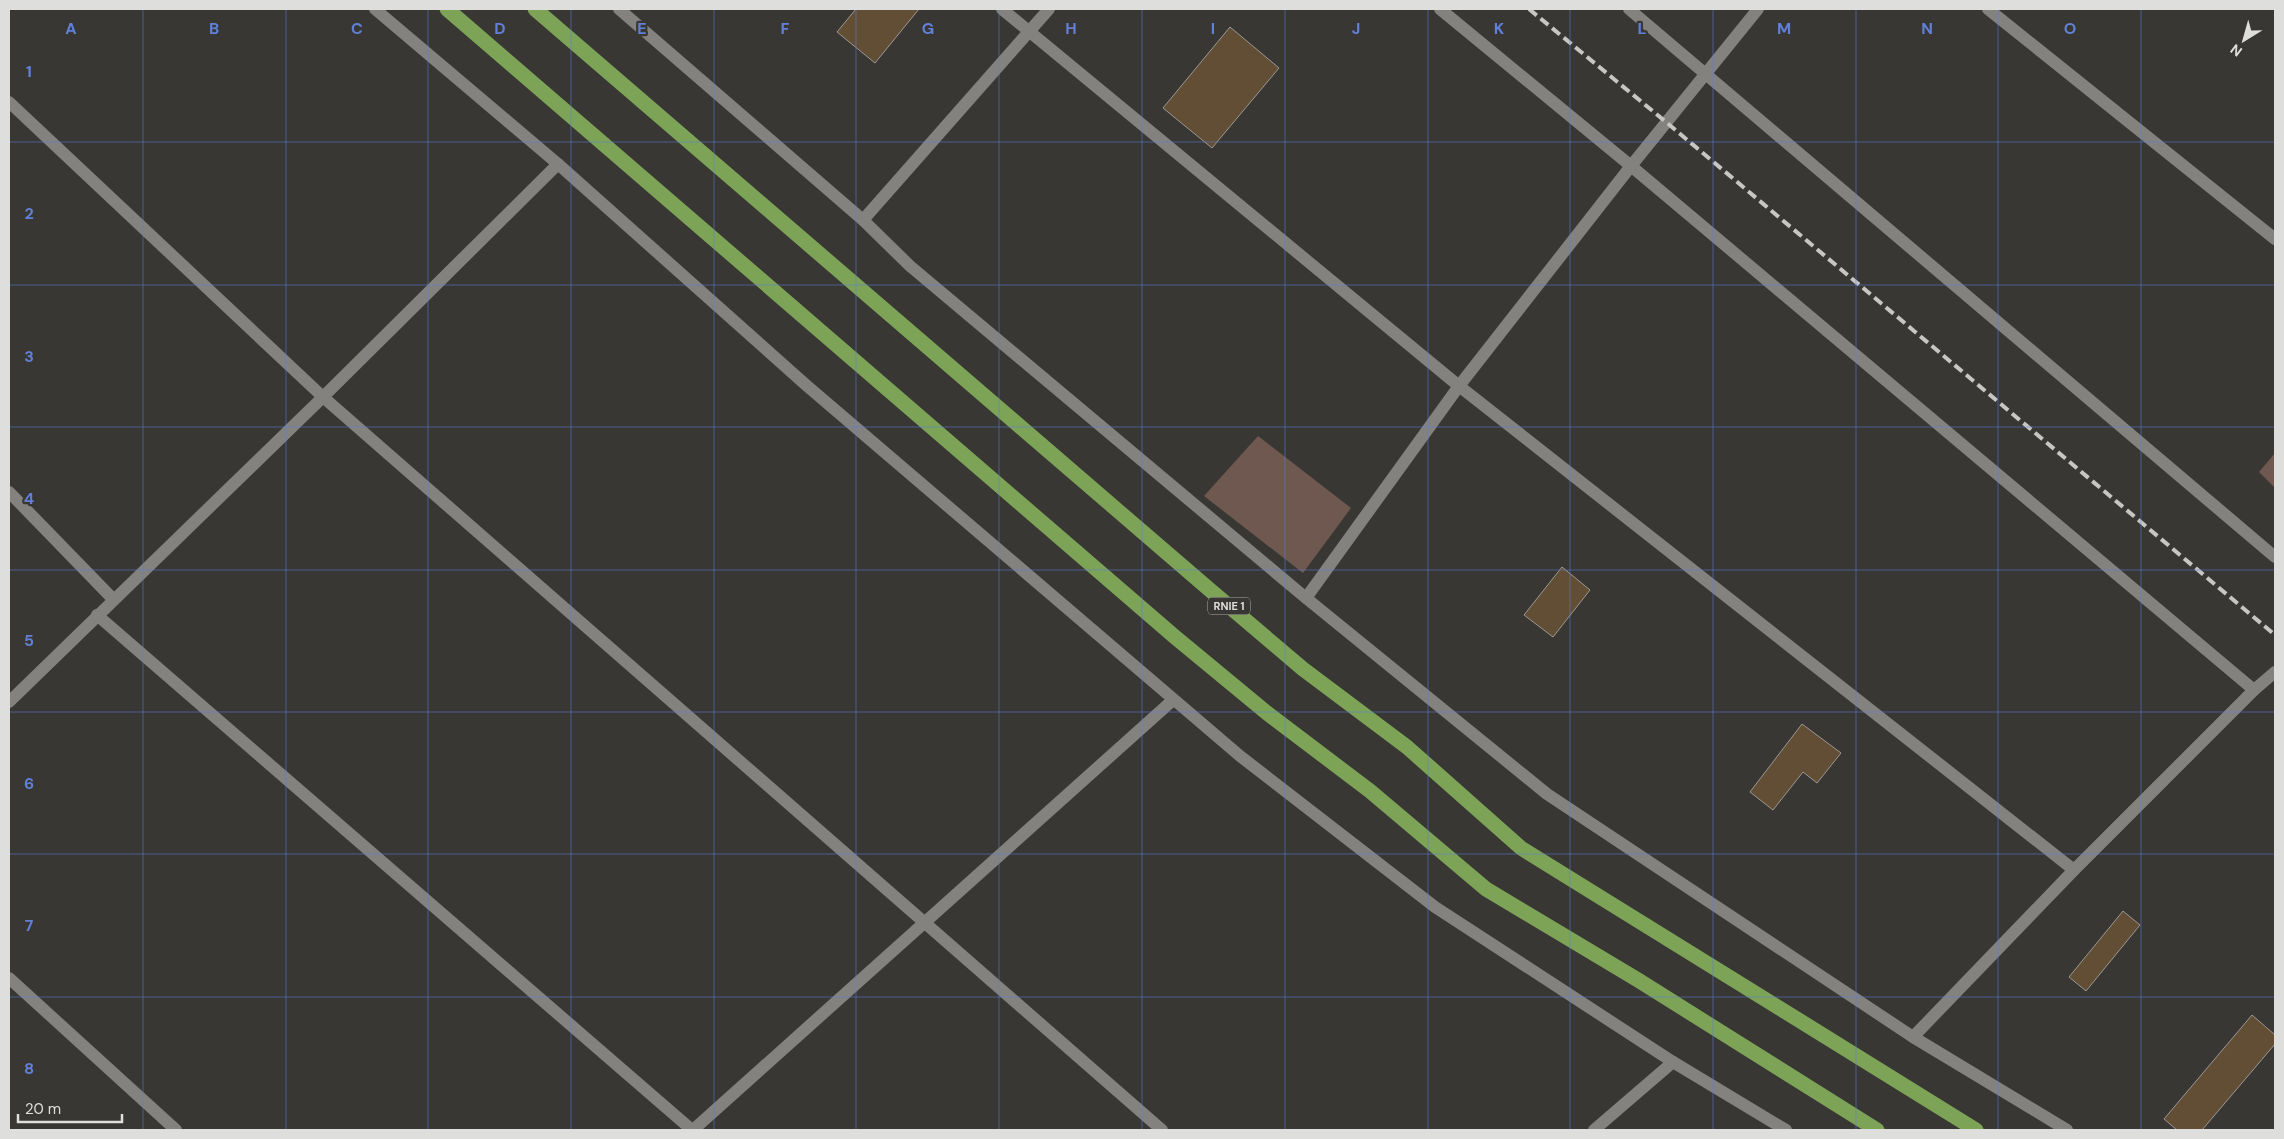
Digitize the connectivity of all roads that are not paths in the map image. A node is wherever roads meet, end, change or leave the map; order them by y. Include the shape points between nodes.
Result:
1 (375, 9) edge
2 (447, 9) edge
3 (535, 9) edge
4 (619, 9) edge
5 (1002, 9) edge
6 (1049, 9) edge
7 (1440, 9) edge
8 (1629, 9) edge
9 (1758, 9) edge
10 (1988, 9) edge
11 (1030, 32) junction
12 (1705, 75) junction
13 (9, 102) edge
14 (558, 164) junction
15 (1631, 166) junction
16 (863, 220) junction
17 (2275, 239) edge
18 (1459, 386) junction
19 (323, 397) junction
20 (9, 492) edge
21 (2275, 557) edge
22 (1306, 598) junction
23 (113, 599) junction
24 (97, 614) junction
25 (2275, 672) edge
26 (2254, 690) junction
27 (1173, 700) junction
28 (9, 702) edge
29 (2074, 870) junction
30 (924, 925) junction
31 (9, 978) edge
32 (1913, 1037) junction
33 (1673, 1062) junction
34 (176, 1130) edge
35 (693, 1130) edge
36 (1162, 1130) edge
37 (1594, 1130) edge
38 (1786, 1130) edge
39 (1877, 1130) edge
40 (1976, 1130) edge
41 (2067, 1130) edge

1 - 14 street
2 - 39 highway via 1175,636 1267,713 1370,791 1486,889
3 - 40 highway, RNIE 1 via 1210,590 1304,669 1407,747 1521,848
4 - 16 street
5 - 11 street
6 - 11 street
7 - 15 street
8 - 12 street
9 - 12 street
10 - 17 street
11 - 16 street
11 - 18 street
12 - 15 street
12 - 21 street
13 - 19 street
14 - 19 street
14 - 27 street via 806,385
15 - 18 street
15 - 26 street
16 - 22 street via 910,266
18 - 22 street
18 - 29 street
19 - 23 street
19 - 30 street
20 - 23 street
22 - 32 street via 1547,794
23 - 24 street
24 - 28 street
24 - 35 street
25 - 26 street
26 - 29 street
27 - 30 street
27 - 33 street via 1435,907
29 - 32 street
30 - 35 street
30 - 36 street
31 - 34 street
32 - 41 street
33 - 37 street
33 - 38 street

